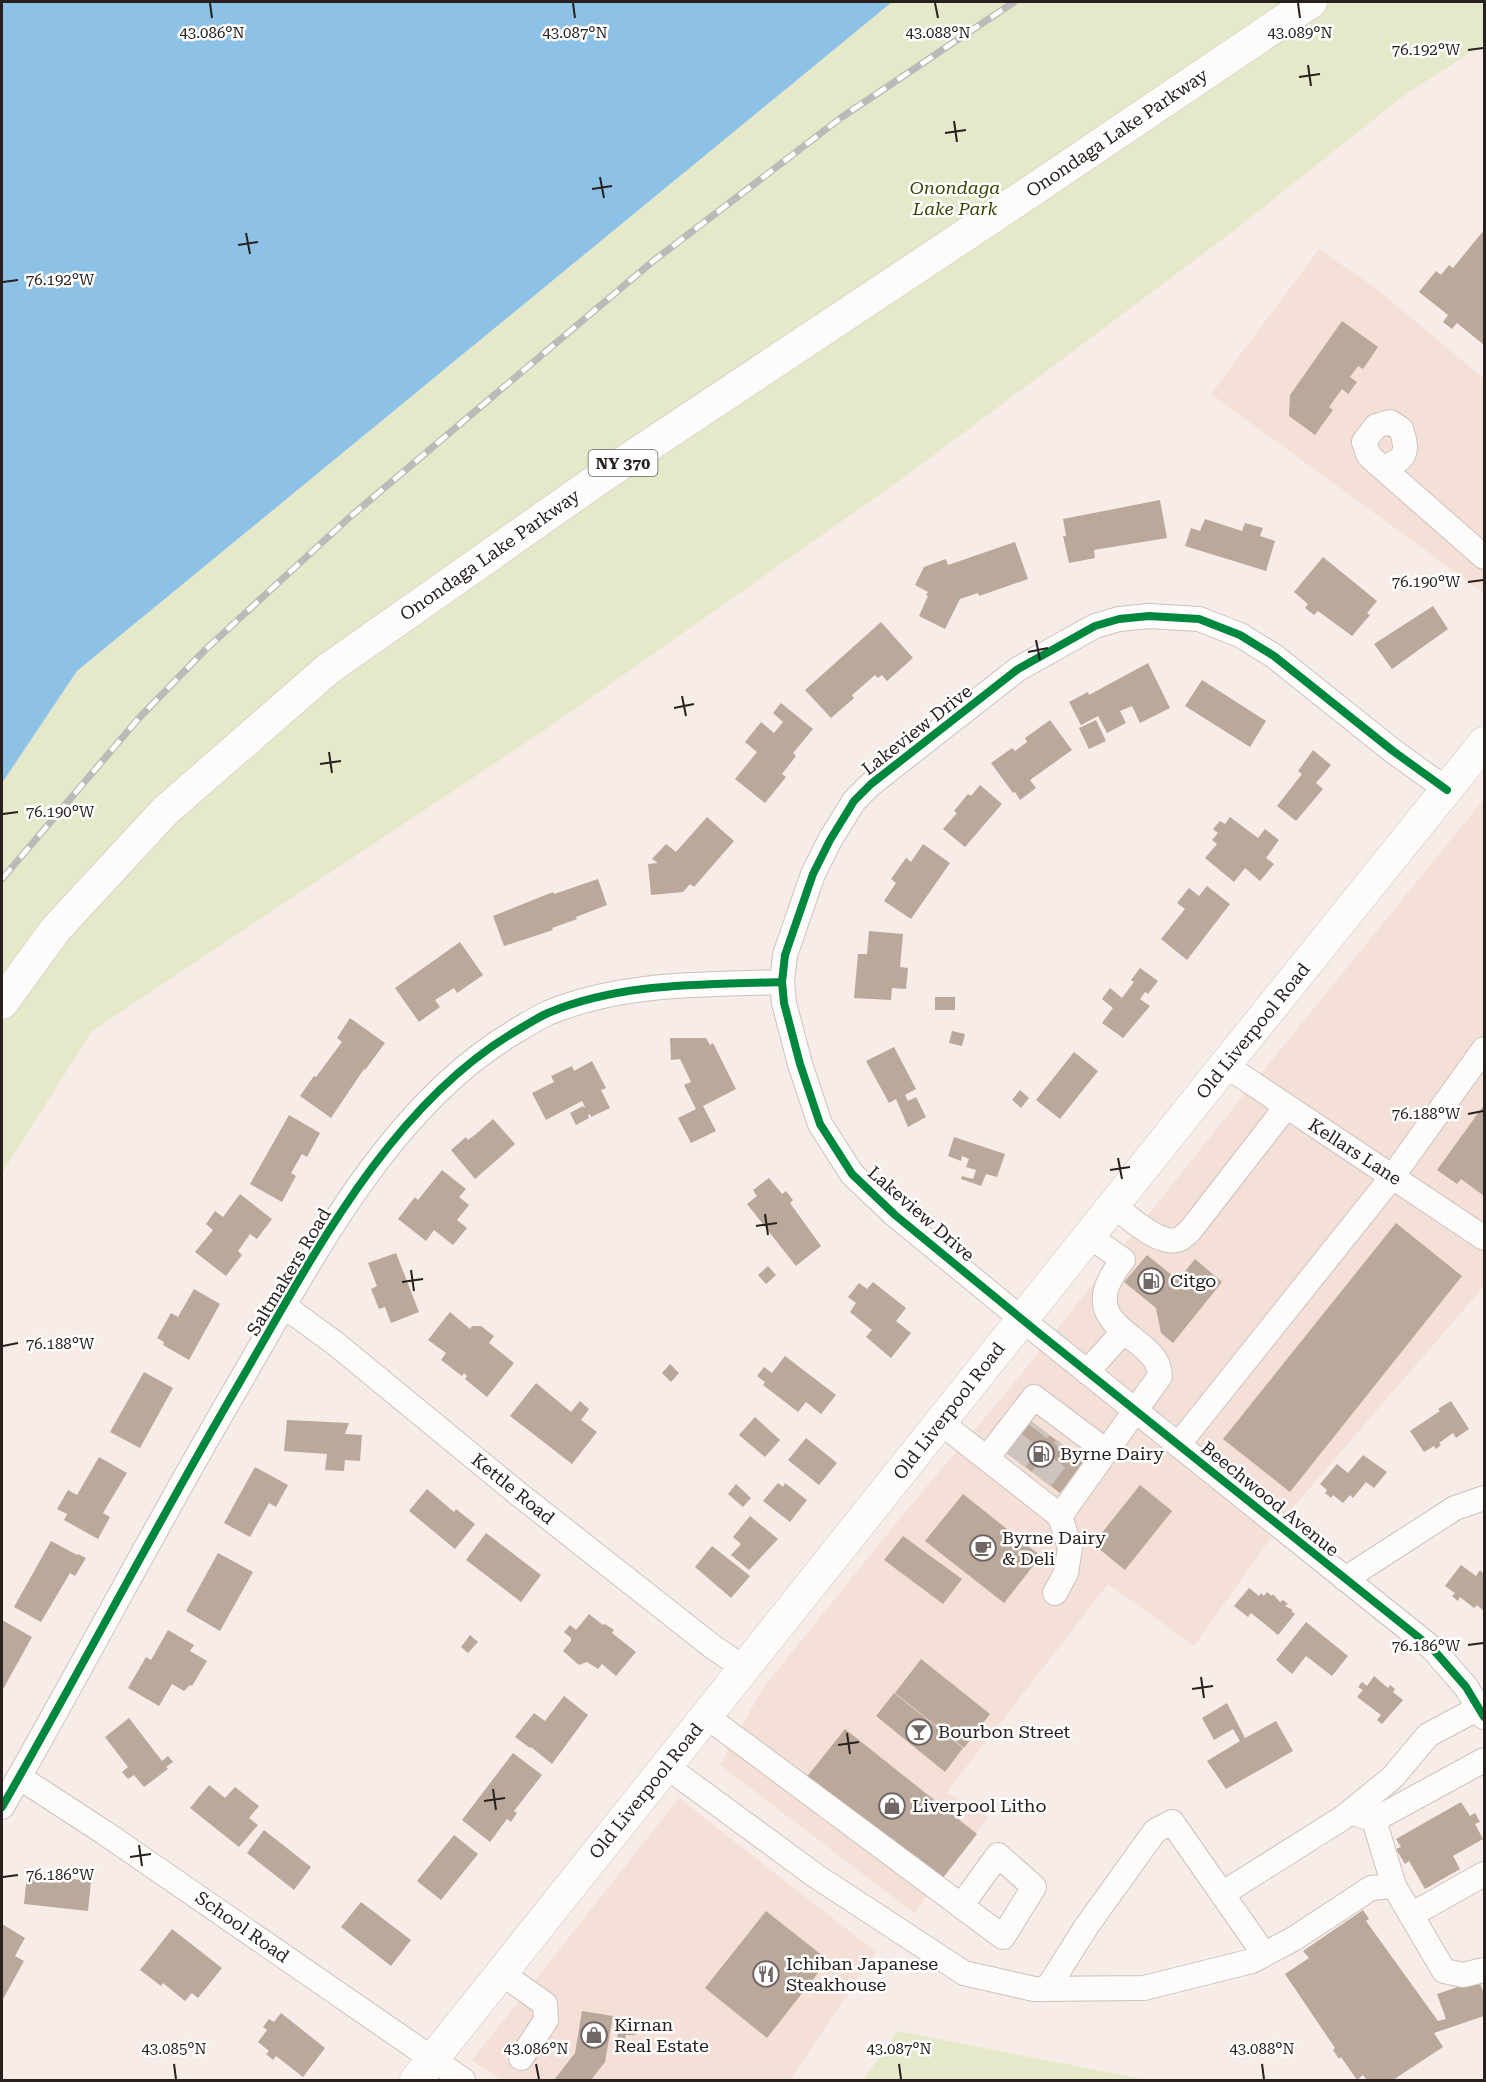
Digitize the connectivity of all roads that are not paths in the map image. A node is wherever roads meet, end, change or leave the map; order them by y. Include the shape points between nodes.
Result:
1 (1311, 2) edge
2 (1383, 468) dead end
3 (1485, 557) edge
4 (1483, 747) edge
5 (1447, 790) junction
6 (782, 982) junction
7 (2, 1003) edge
8 (1485, 1049) edge
9 (1225, 1065) junction
10 (1287, 1107) junction
11 (1392, 1177) junction
12 (1114, 1206) junction
13 (1147, 1231) junction
14 (1089, 1236) junction
15 (1485, 1238) edge
16 (1123, 1260) junction
17 (284, 1306) junction
18 (1022, 1319) junction
19 (1123, 1332) junction
20 (1087, 1372) junction
21 (1134, 1410) junction
22 (940, 1422) junction
23 (1178, 1445) junction
24 (1106, 1451) junction
25 (987, 1458) junction
26 (1485, 1498) edge
27 (1060, 1516) junction
28 (1345, 1579) junction
29 (1055, 1593) dead end
30 (744, 1668) junction
31 (1482, 1713) edge
32 (706, 1716) junction
33 (1485, 1760) edge
34 (666, 1766) junction
35 (19, 1777) junction
36 (2, 1807) edge
37 (1350, 1812) junction
38 (1374, 1820) junction
39 (1485, 1874) edge
40 (1394, 1886) junction
41 (1222, 1894) junction
42 (961, 1906) dead end
43 (1411, 1915) junction
44 (1264, 1954) junction
45 (1485, 1970) edge
46 (501, 1973) junction
47 (1047, 1989) junction
48 (520, 2058) dead end
49 (424, 2070) edge
50 (463, 2080) edge

1 - 7 main road, Onondaga Lake Parkway / NY 370 via 597,480 328,669 165,811 55,930
2 - 3 street
4 - 5 main road, Old Liverpool Road
5 - 6 street, Lakeview Drive via 1240,634 1199,619 1119,619 1095,626 1018,669 854,801 813,874 785,955
5 - 9 main road, Old Liverpool Road
6 - 17 street, Saltmakers Road via 653,987 590,998 545,1014 497,1042 425,1102 381,1156
6 - 18 street, Lakeview Drive via 784,1003 820,1124 852,1174 894,1215
8 - 11 street
9 - 10 street, Kellars Lane
9 - 12 main road, Old Liverpool Road
10 - 11 street, Kellars Lane
10 - 13 street via 1190,1232 1178,1240 1166,1240
11 - 15 street, Kellars Lane
11 - 23 street
12 - 13 street
12 - 14 main road, Old Liverpool Road
13 - 16 street
14 - 16 street
14 - 18 main road, Old Liverpool Road
16 - 19 street via 1106,1285 1105,1302 1110,1317
17 - 30 street, Kettle Road
17 - 35 street, Saltmakers Road
18 - 20 street, Beechwood Avenue
18 - 22 main road, Old Liverpool Road
19 - 20 street
19 - 21 street via 1160,1368 1160,1376
20 - 21 street, Beechwood Avenue
21 - 23 street, Beechwood Avenue
21 - 24 street
22 - 25 street
22 - 30 main road, Old Liverpool Road
23 - 28 street, Beechwood Avenue
24 - 25 street via 1072,1439 1047,1420 1034,1397
24 - 27 street
25 - 27 street via 1011,1467 1035,1485
26 - 28 street via 1455,1508
27 - 29 street via 1070,1548 1066,1573
28 - 31 street, Beechwood Avenue via 1432,1648 1466,1687
30 - 32 main road, Old Liverpool Road
31 - 37 street via 1428,1735 1393,1777
32 - 34 main road, Old Liverpool Road
32 - 42 street
33 - 38 street
34 - 46 main road, Old Liverpool Road
34 - 47 street via 816,1876 964,1973
35 - 36 street, Saltmakers Road
35 - 49 street, School Road via 105,1833
37 - 38 street
37 - 41 street
38 - 40 street
39 - 43 street
40 - 43 street
40 - 44 street via 1371,1888
41 - 44 street
41 - 47 street via 1172,1822 1155,1831
43 - 45 street via 1444,1971 1464,1975
44 - 47 street via 1252,1961 1144,1988
46 - 48 street via 545,2004 546,2020
46 - 49 main road, Old Liverpool Road
49 - 50 street, School Road

